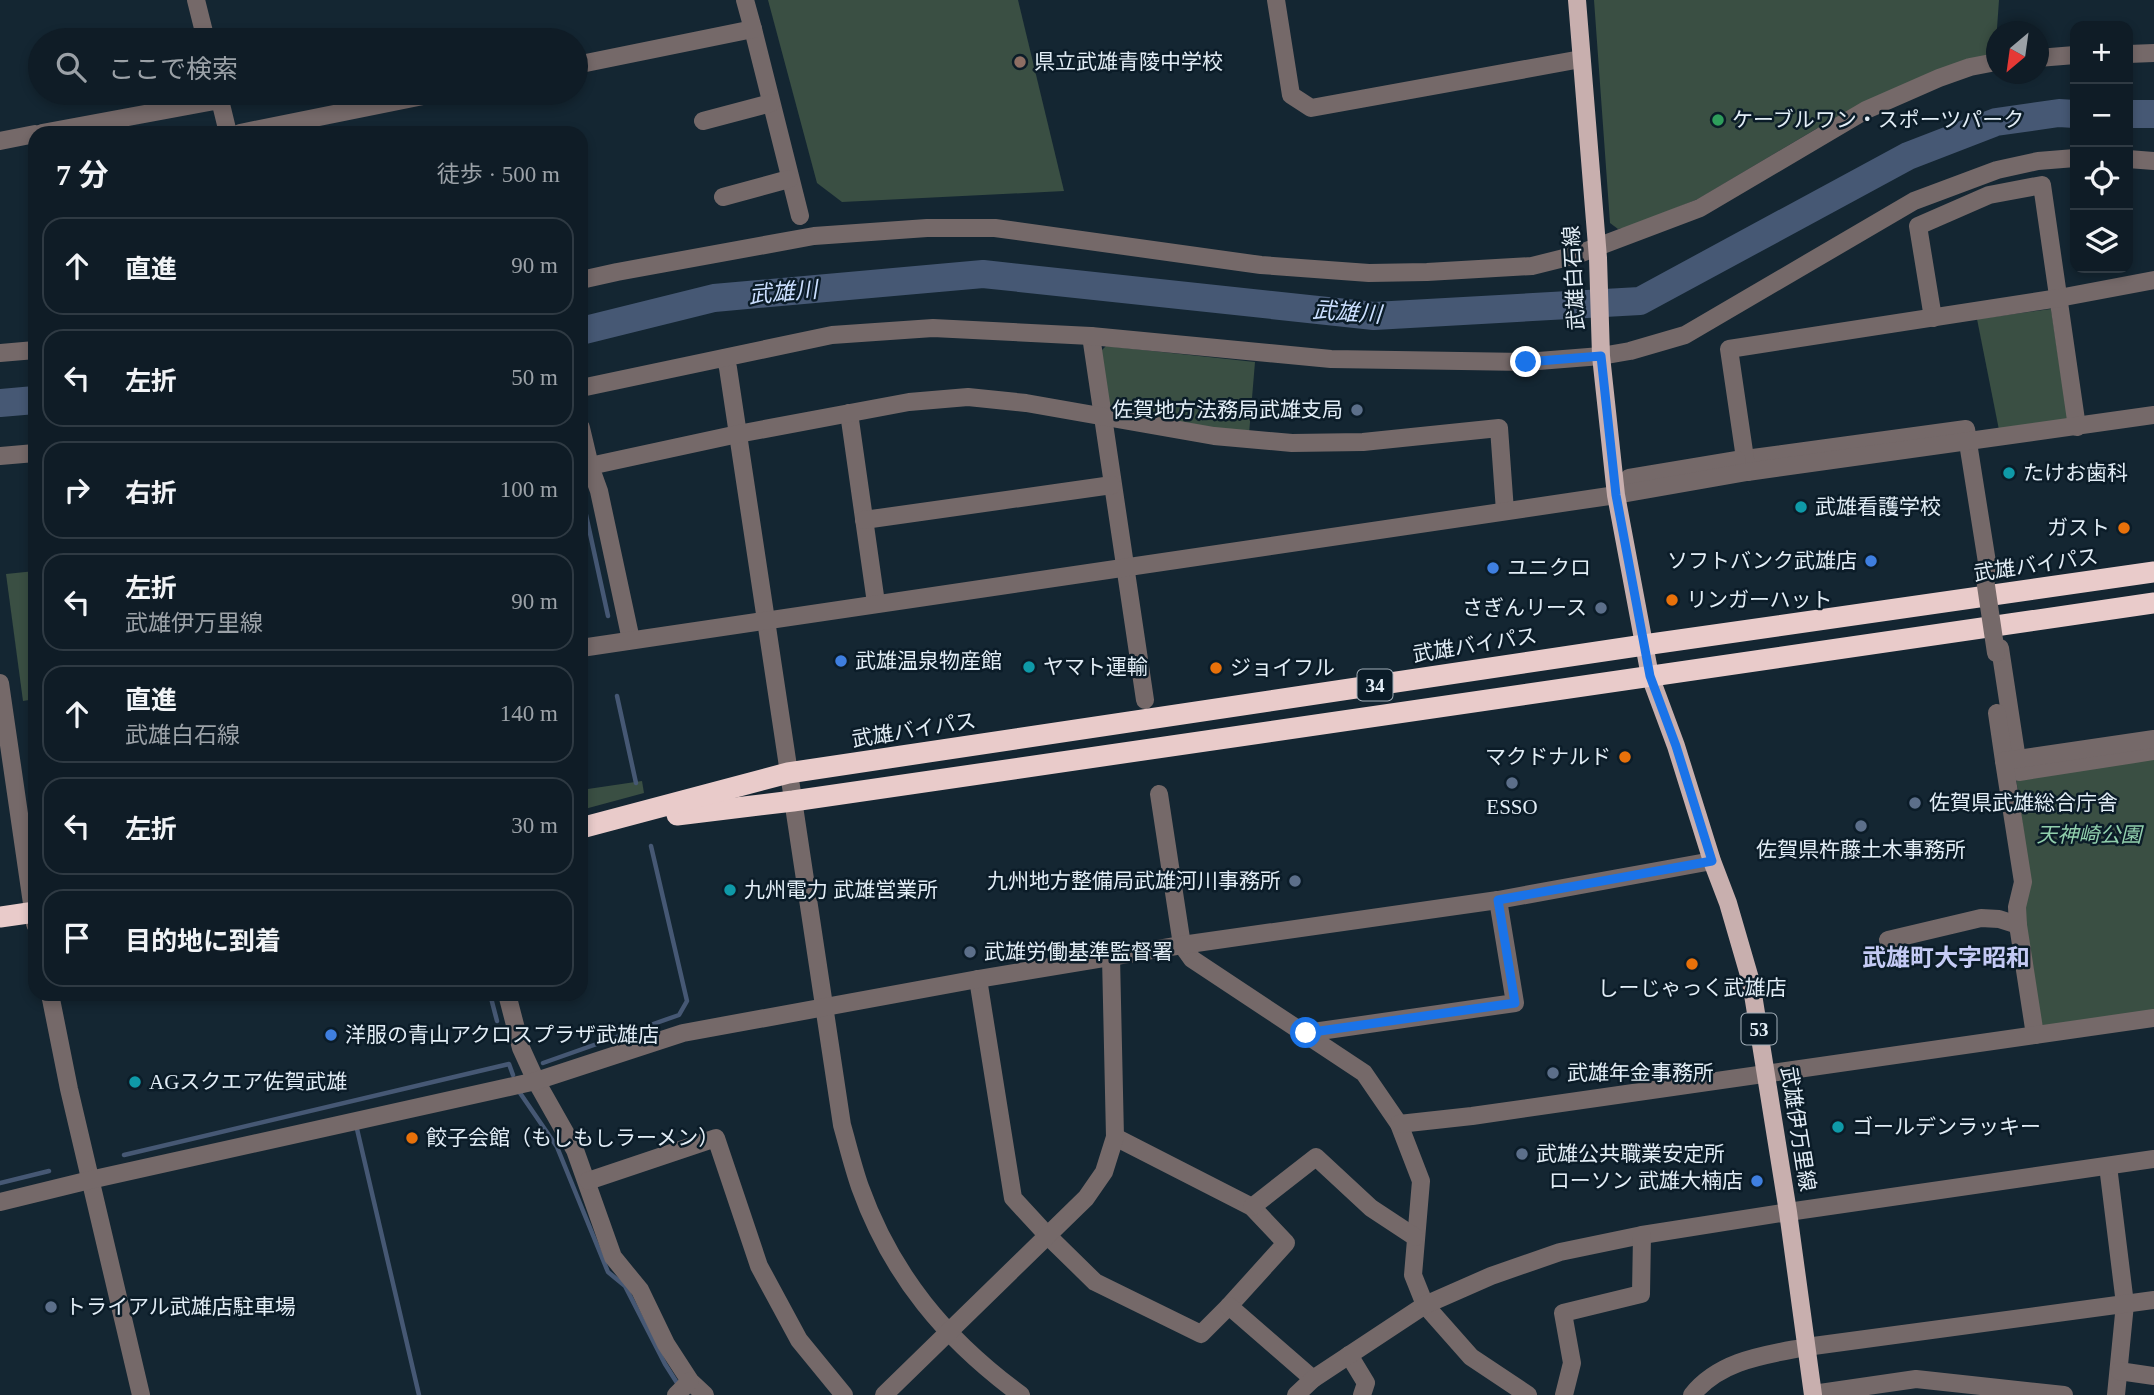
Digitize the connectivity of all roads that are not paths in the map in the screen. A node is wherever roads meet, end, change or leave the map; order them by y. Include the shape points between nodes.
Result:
1 (196, 0) edge
2 (745, 0) edge
3 (1276, 0) edge
4 (1577, 0) edge
5 (203, 28) edge
6 (753, 29) junction
7 (2154, 53) edge
8 (2133, 54) edge
9 (2070, 55) edge
10 (2049, 57) edge
11 (1581, 59) junction
12 (588, 63) edge
13 (1986, 64) edge
14 (771, 103) junction
15 (180, 105) edge
16 (221, 105) edge
17 (379, 105) edge
18 (704, 121) dead end
19 (76, 126) edge
20 (226, 126) edge
21 (275, 126) edge
22 (28, 135) edge
23 (0, 141) edge
24 (2070, 158) edge
25 (2133, 159) edge
26 (2154, 161) edge
27 (789, 179) junction
28 (723, 197) dead end
29 (800, 216) dead end
30 (1597, 253) junction
31 (588, 278) edge
32 (2154, 280) edge
33 (2059, 298) junction
34 (1933, 318) junction
35 (1091, 336) junction
36 (28, 351) edge
37 (0, 353) edge
38 (1601, 356) junction
39 (725, 358) junction
40 (588, 387) edge
41 (849, 414) junction
42 (2154, 415) edge
43 (1102, 416) junction
44 (2077, 427) junction
45 (738, 434) junction
46 (1965, 443) junction
47 (28, 454) edge
48 (0, 456) edge
49 (588, 458) edge
50 (1746, 464) junction
51 (590, 466) junction
52 (1629, 478) dead end
53 (1112, 485) junction
54 (1616, 495) junction
55 (1505, 511) junction
56 (864, 520) junction
57 (1125, 566) junction
58 (2154, 572) edge
59 (876, 603) junction
60 (2154, 603) edge
61 (765, 621) junction
62 (631, 640) junction
63 (1644, 645) junction
64 (588, 647) edge
65 (1650, 676) junction
66 (0, 683) edge
67 (1145, 700) dead end
68 (2154, 739) edge
69 (2154, 751) edge
70 (2012, 760) junction
71 (788, 773) junction
72 (1159, 794) dead end
73 (793, 801) junction
74 (591, 827) edge
75 (1712, 861) junction
76 (28, 875) edge
77 (1498, 900) junction
78 (28, 916) edge
79 (0, 917) edge
80 (2018, 925) junction
81 (1888, 940) dead end
82 (1182, 944) junction
83 (1111, 957) junction
84 (978, 979) junction
85 (52, 1001) edge
86 (509, 1001) edge
87 (824, 1009) junction
88 (2154, 1018) edge
89 (1306, 1033) junction
90 (2035, 1035) junction
91 (1766, 1073) junction
92 (536, 1081) junction
93 (1399, 1124) junction
94 (1115, 1137) junction
95 (2154, 1159) edge
96 (2108, 1166) junction
97 (90, 1180) junction
98 (588, 1181) junction
99 (0, 1202) edge
100 (1252, 1207) junction
101 (1788, 1212) junction
102 (1642, 1235) junction
103 (1048, 1236) junction
104 (1415, 1237) junction
105 (2154, 1300) edge
106 (2125, 1304) junction
107 (1425, 1305) junction
108 (1229, 1306) junction
109 (948, 1334) junction
110 (1807, 1347) junction
111 (1349, 1354) junction
112 (2119, 1371) junction
113 (2154, 1376) edge
114 (1313, 1379) junction
115 (690, 1381) junction
116 (141, 1395) edge
117 (677, 1395) edge
118 (705, 1395) edge
119 (844, 1395) edge
120 (884, 1395) edge
121 (1021, 1395) edge
122 (1296, 1395) edge
123 (1362, 1395) edge
124 (1528, 1395) edge
125 (1564, 1395) edge
126 (1692, 1395) edge
127 (1813, 1395) edge
128 (2064, 1395) edge
129 (2116, 1395) edge

1 - 5 street
2 - 6 street
3 - 11 street via 1291,95 1311,108
4 - 11 main road, 武雄白石線
6 - 12 street
6 - 14 street
7 - 8 street
9 - 10 street
11 - 30 main road, 武雄白石線
13 - 30 street via 1939,78 1866,110 1700,208
14 - 18 street
14 - 27 street
15 - 19 street
16 - 20 street
17 - 21 street
22 - 23 street
24 - 38 street via 1997,170 1914,201 1685,335
25 - 26 street
27 - 28 street
27 - 29 street
30 - 31 street via 1532,266 1369,272 1261,265 995,228 927,228 814,236
30 - 38 main road, 武雄白石線
32 - 33 street
33 - 34 street
33 - 34 street via 2042,184 1989,195 1918,226
33 - 44 street
34 - 50 street via 1729,349
35 - 38 street via 1331,359 1526,362
35 - 39 street via 933,328 832,335
35 - 43 street
36 - 37 street
38 - 54 main road, 武雄白石線
39 - 40 street
39 - 45 street
41 - 43 street via 968,397
41 - 45 street
41 - 56 street
42 - 44 street
43 - 53 street
43 - 55 street via 1214,436 1292,443 1363,442 1499,428
44 - 46 street
45 - 51 street
45 - 61 street
46 - 50 street
46 - 70 street, bridge
47 - 48 street
49 - 51 street
50 - 52 street
50 - 54 street
51 - 62 street
53 - 56 street
53 - 57 street
54 - 55 street
54 - 63 main road, 武雄白石線
55 - 57 street
56 - 59 street
57 - 59 street
57 - 67 street
58 - 63 highway, 武雄バイパス / 34
59 - 61 street
60 - 65 highway, 武雄バイパス / 34
61 - 62 street
61 - 71 street
62 - 64 street
63 - 65 main road, 武雄白石線
63 - 71 highway, 武雄バイパス / 34
65 - 73 highway, 武雄バイパス / 34
65 - 75 main road, 武雄伊万里線 / 53
66 - 76 street
68 - 70 street
69 - 70 street via 2019,772
70 - 80 street via 2023,883
71 - 73 street
71 - 74 highway, 武雄バイパス / 34
72 - 82 street
73 - 74 highway, 武雄バイパス / 34
73 - 87 street
75 - 77 street
75 - 91 main road, 武雄伊万里線 / 53 via 1751,982
77 - 82 street
77 - 89 street via 1515,1003
78 - 79 highway
80 - 81 street via 1981,918
80 - 90 street
82 - 83 street
82 - 89 street via 1192,959
83 - 84 street
83 - 94 street
84 - 87 street
84 - 103 street via 1013,1198
85 - 97 street
86 - 92 street via 521,1048
87 - 92 street via 683,1033
87 - 109 street via 842,1125 860,1187 882,1239 912,1289
88 - 90 street
89 - 93 street via 1364,1073
90 - 91 street
91 - 93 street
91 - 101 main road, 武雄伊万里線 / 53
92 - 97 street
92 - 98 street
93 - 104 street via 1421,1181
94 - 100 street
94 - 103 street via 1104,1172 1092,1190
95 - 96 street
96 - 101 street
96 - 106 street
97 - 99 street
97 - 116 street
98 - 115 street via 613,1256 640,1290
98 - 119 street via 716,1138 759,1266 799,1340
100 - 104 street via 1316,1157 1371,1208
100 - 108 street via 1286,1243
101 - 102 street
101 - 110 main road, 武雄伊万里線 / 53
102 - 107 street via 1560,1252
102 - 125 street via 1641,1294 1563,1314 1572,1363
103 - 108 street via 1095,1282 1201,1334
103 - 109 street
104 - 107 street via 1413,1275
105 - 106 street
106 - 110 street
106 - 112 street
107 - 111 street
107 - 124 street via 1471,1357
108 - 114 street
109 - 120 street
109 - 121 street
110 - 126 street via 1753,1357 1721,1370
110 - 127 main road, 武雄伊万里線 / 53
111 - 114 street
111 - 123 street via 1366,1383
112 - 113 street
112 - 129 street
114 - 122 street
115 - 117 street
115 - 118 street
127 - 128 street via 1916,1379

